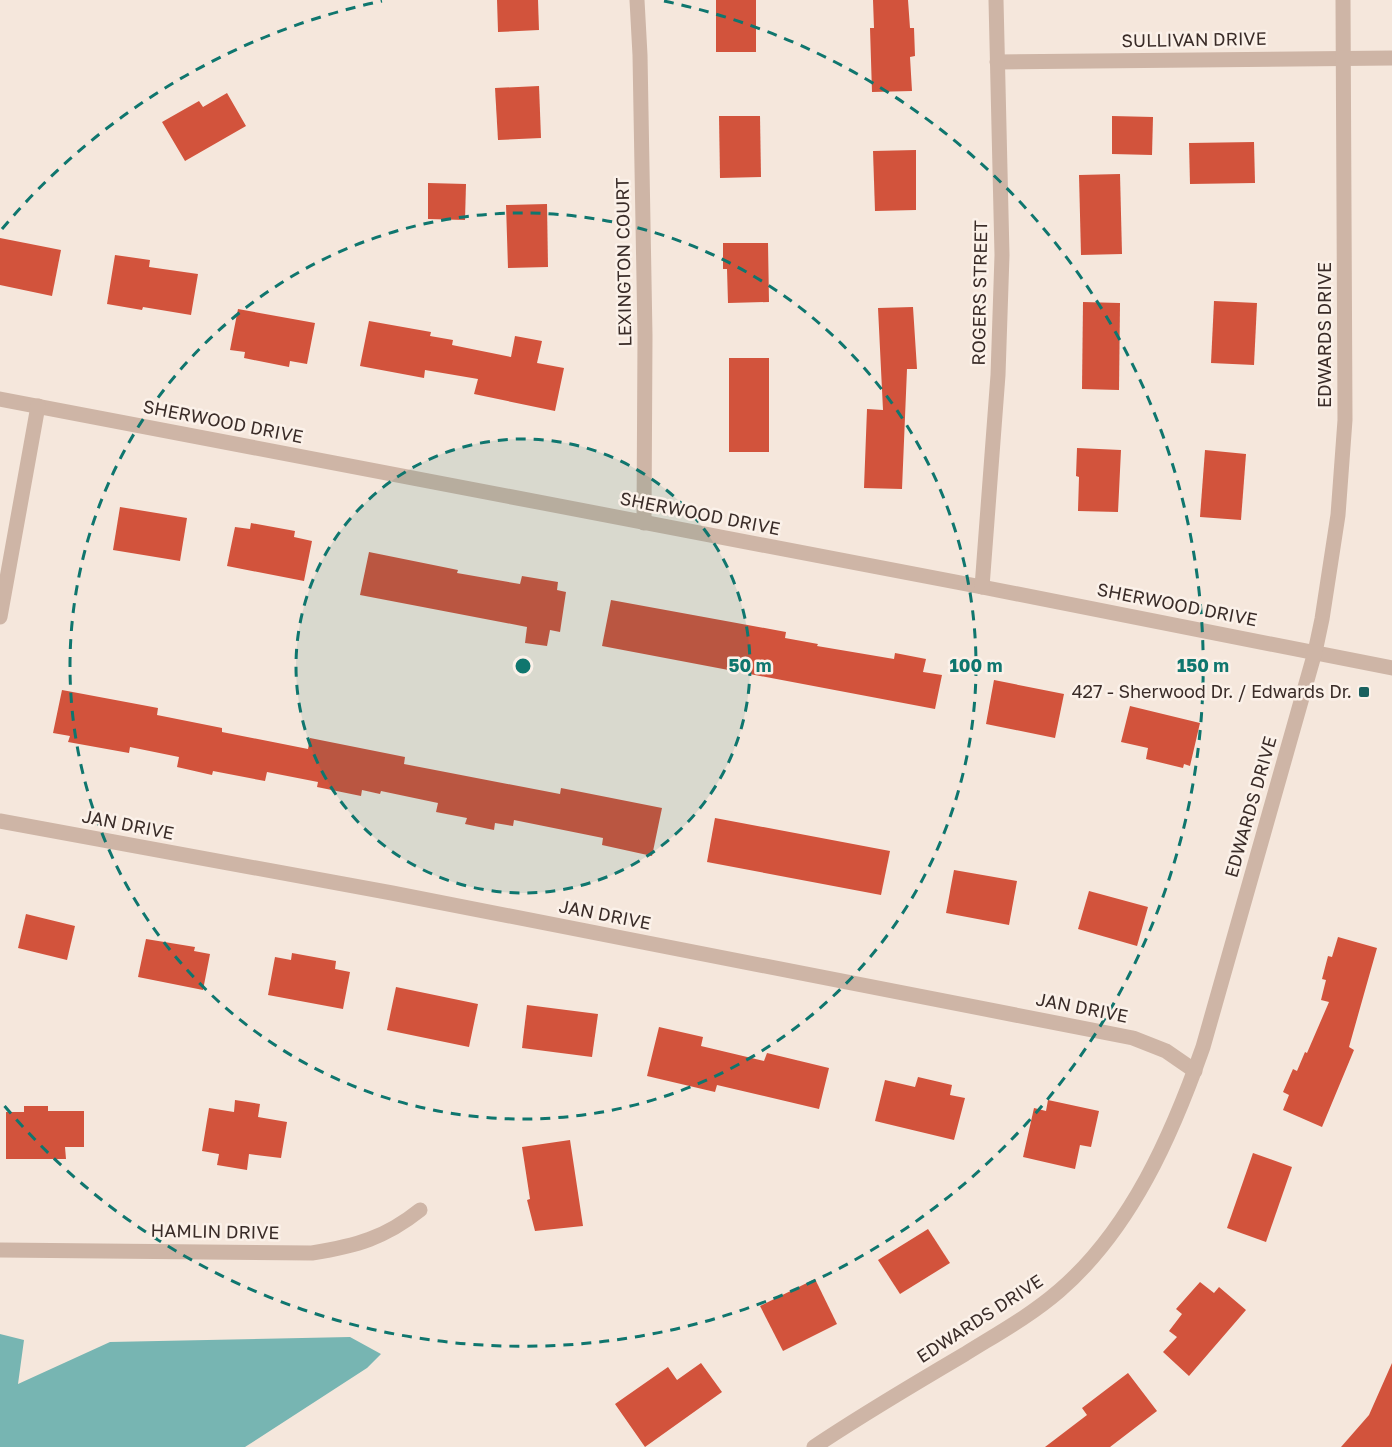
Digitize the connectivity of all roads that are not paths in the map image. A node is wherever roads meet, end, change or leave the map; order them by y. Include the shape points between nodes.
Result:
1 (637, 0) edge
2 (996, 0) edge
3 (1343, 0) edge
4 (1345, 58) junction
5 (1392, 58) edge
6 (997, 62) junction
7 (0, 399) edge
8 (38, 406) junction
9 (644, 523) junction
10 (982, 587) junction
11 (0, 617) edge
12 (1315, 652) junction
13 (1392, 668) edge
14 (0, 821) edge
15 (1195, 1071) junction
16 (420, 1210) dead end
17 (0, 1250) edge
18 (814, 1447) edge

1 - 9 street, LEXINGTON COURT via 645,313
2 - 6 street, ROGERS STREET
3 - 4 street, EDWARDS DRIVE
4 - 5 street, SULLIVAN DRIVE
4 - 6 street, SULLIVAN DRIVE
4 - 12 street, EDWARDS DRIVE via 1345,420 1338,515
6 - 10 street, ROGERS STREET via 1002,267
7 - 8 street, SHERWOOD DRIVE
8 - 9 street, SHERWOOD DRIVE
8 - 11 street
9 - 10 street, SHERWOOD DRIVE
10 - 12 street, SHERWOOD DRIVE
12 - 13 street, SHERWOOD DRIVE
12 - 15 street, EDWARDS DRIVE
14 - 15 street, JAN DRIVE via 1133,1038 1166,1051
15 - 18 street, EDWARDS DRIVE via 1169,1134 1127,1211 1097,1253 1060,1291 1027,1317
16 - 17 street, HAMLIN DRIVE via 383,1234 349,1247 312,1253

